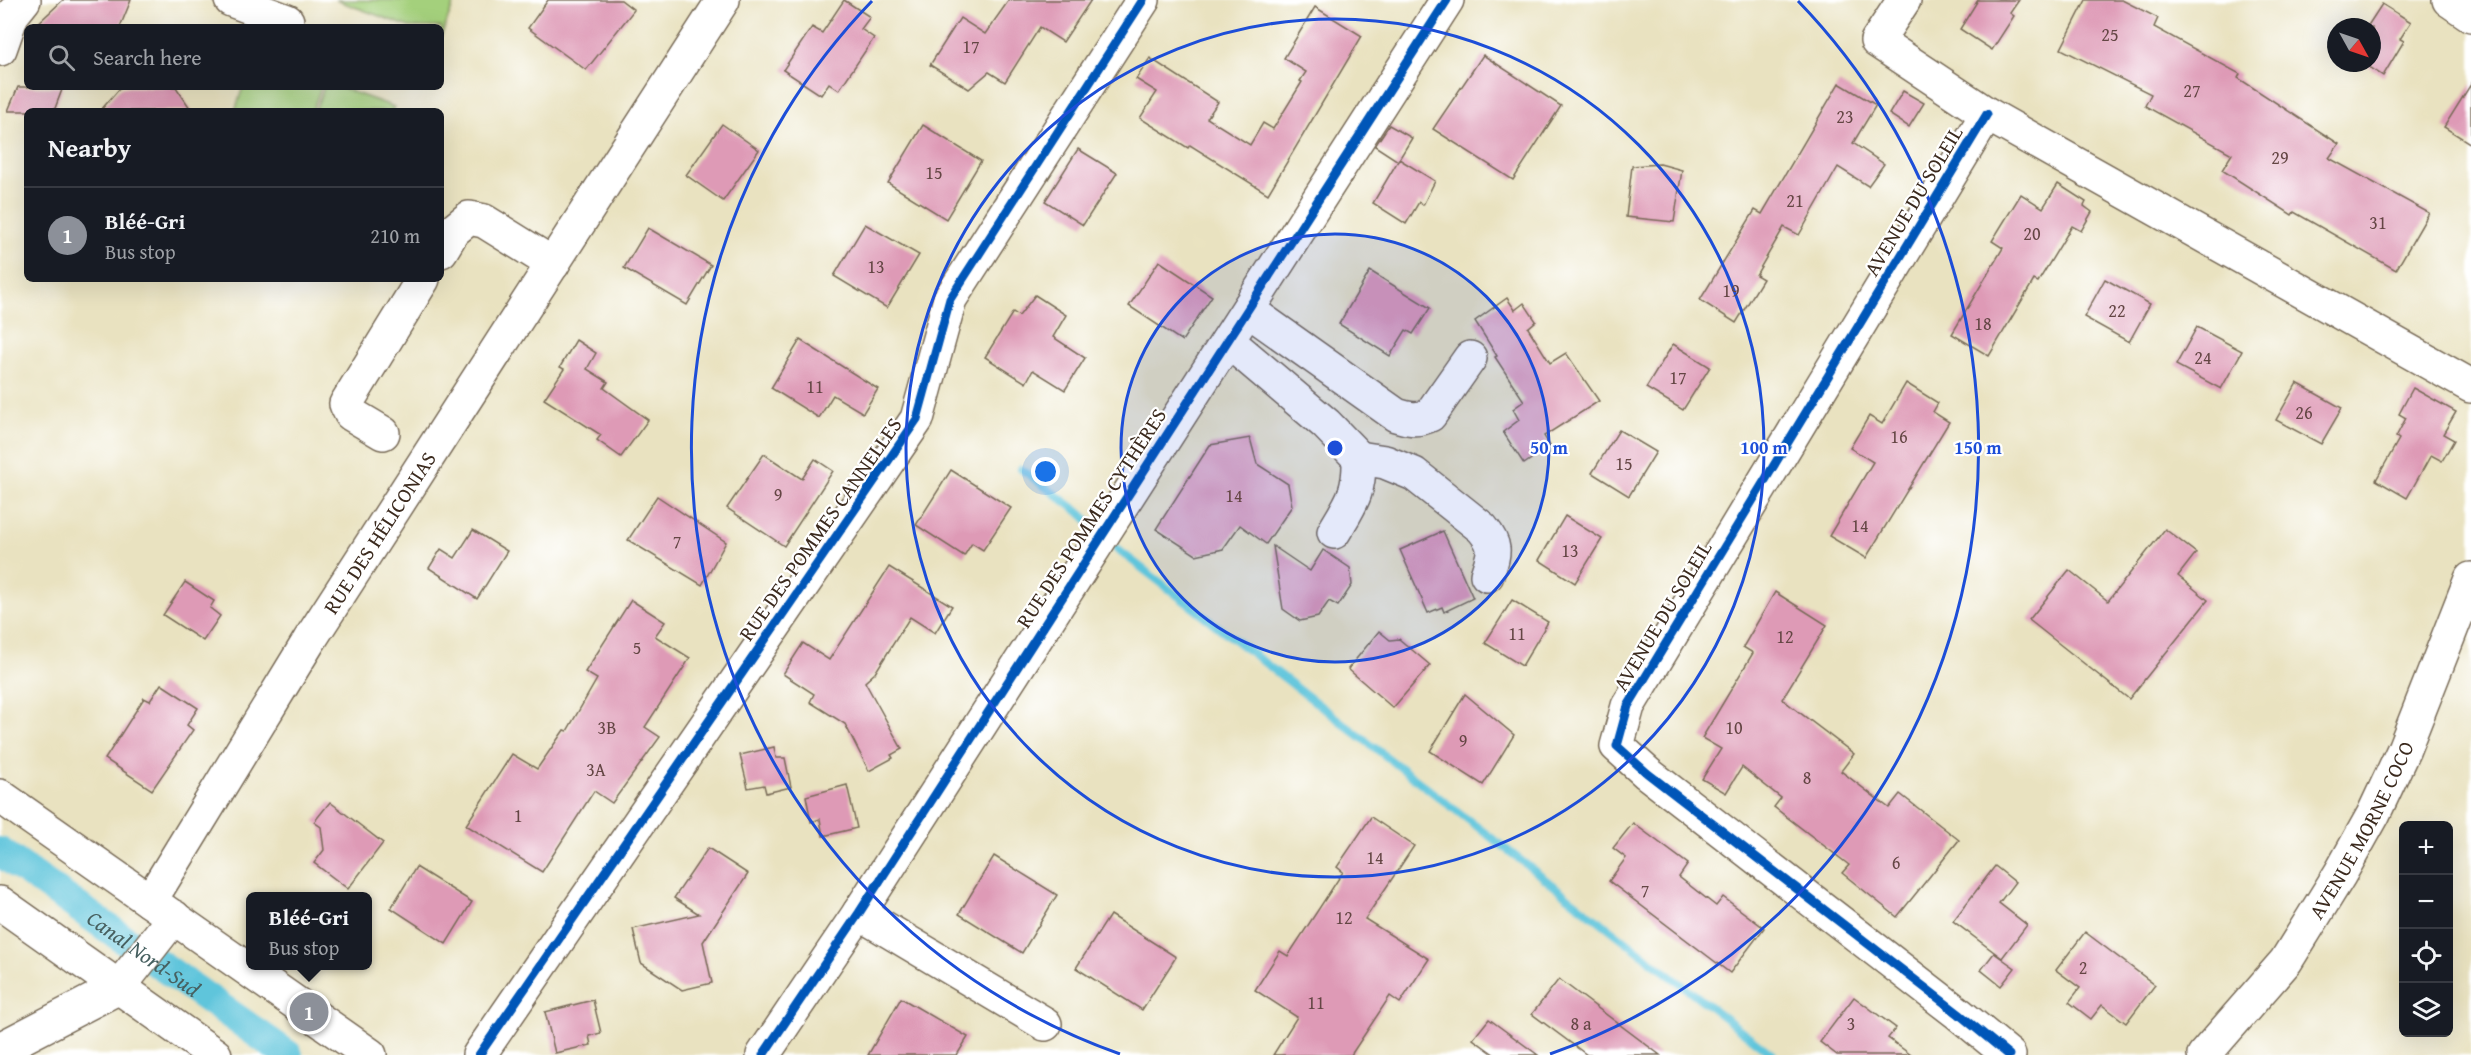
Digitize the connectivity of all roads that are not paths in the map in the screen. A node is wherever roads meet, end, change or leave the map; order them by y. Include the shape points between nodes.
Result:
1 (24, 0) edge
2 (231, 0) edge
3 (723, 0) edge
4 (1143, 0) edge
5 (1447, 0) edge
6 (1904, 0) edge
7 (2449, 0) edge
8 (2471, 15) edge
9 (288, 21) dead end
10 (0, 49) edge
11 (1987, 114) junction
12 (444, 246) edge
13 (553, 264) junction
14 (421, 282) edge
15 (1248, 310) junction
16 (1228, 341) junction
17 (1470, 358) dead end
18 (2471, 386) edge
19 (383, 433) dead end
20 (1359, 458) junction
21 (1334, 532) dead end
22 (1487, 575) dead end
23 (2471, 579) edge
24 (0, 796) edge
25 (0, 903) edge
26 (858, 913) junction
27 (164, 915) junction
28 (124, 982) junction
29 (1045, 1024) dead end
30 (0, 1049) edge
31 (215, 1055) edge
32 (370, 1055) edge
33 (479, 1055) edge
34 (763, 1055) edge
35 (2009, 1055) edge
36 (2204, 1055) edge

1 - 10 street via 12,15
2 - 9 street
3 - 13 street, RUE DES HÉLICONIAS
4 - 33 street, RUE DES POMMES CANNELLES via 950,299 917,419
5 - 15 street, RUE DES POMMES CYTHÈRES
6 - 11 street via 1877,41
7 - 8 street
11 - 18 street, AVENUE DU SOLEIL
11 - 35 street, AVENUE DU SOLEIL via 1628,706 1617,746
12 - 13 street via 453,231 469,218 484,221
13 - 27 street, RUE DES HÉLICONIAS via 309,641
14 - 19 street via 346,404 351,414
15 - 16 street, RUE DES POMMES CYTHÈRES
15 - 17 street via 1396,415 1409,419 1430,415
16 - 20 street via 1326,424
16 - 26 street, RUE DES POMMES CYTHÈRES
20 - 21 street via 1356,493
20 - 22 street via 1385,462 1414,474 1482,528 1495,552
23 - 36 street, AVENUE MORNE COCO via 2404,748 2346,864 2286,961
24 - 27 street
25 - 28 street
26 - 29 street
26 - 34 street, RUE DES POMMES CYTHÈRES
27 - 28 street, RUE DES HÉLICONIAS
27 - 32 street
28 - 30 street
28 - 31 street

